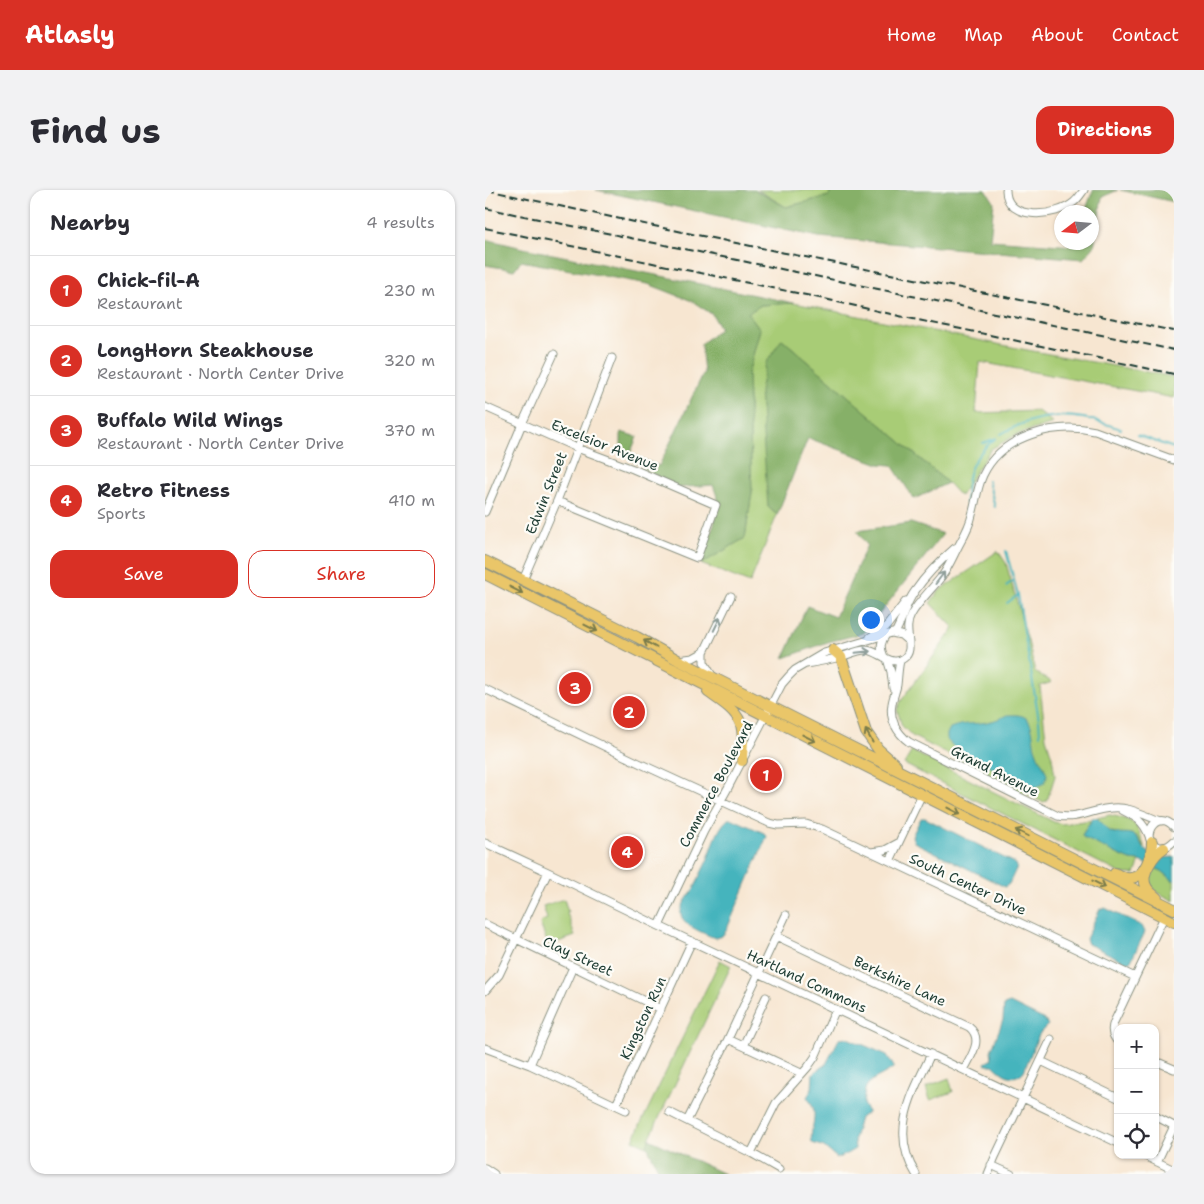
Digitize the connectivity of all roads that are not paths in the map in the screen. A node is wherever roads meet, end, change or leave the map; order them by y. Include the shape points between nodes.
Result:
1 (1006, 190) edge
2 (1084, 190) edge
3 (554, 354) dead end
4 (613, 358) dead end
5 (485, 407) edge
6 (522, 424) junction
7 (577, 448) junction
8 (1174, 460) edge
9 (557, 500) junction
10 (485, 512) edge
11 (960, 542) junction
12 (485, 562) edge
13 (485, 574) edge
14 (523, 580) junction
15 (914, 591) junction
16 (731, 596) dead end
17 (895, 633) junction
18 (887, 635) junction
19 (909, 641) junction
20 (857, 643) junction
21 (704, 652) junction
22 (837, 654) junction
23 (885, 658) junction
24 (678, 660) junction
25 (899, 661) junction
26 (690, 678) junction
27 (714, 678) junction
28 (485, 688) edge
29 (893, 700) junction
30 (771, 706) junction
31 (766, 716) junction
32 (742, 761) junction
33 (917, 780) junction
34 (922, 794) junction
35 (721, 801) junction
36 (1117, 808) junction
37 (1161, 821) junction
38 (1174, 827) edge
39 (485, 843) edge
40 (899, 843) junction
41 (1170, 845) edge
42 (1152, 847) junction
43 (871, 852) junction
44 (1065, 855) junction
45 (890, 861) junction
46 (548, 872) junction
47 (1144, 872) junction
48 (1163, 904) junction
49 (1174, 909) edge
50 (787, 915) dead end
51 (1164, 917) junction
52 (1174, 922) edge
53 (485, 924) edge
54 (659, 926) junction
55 (776, 936) junction
56 (515, 940) junction
57 (692, 941) junction
58 (573, 967) junction
59 (759, 973) junction
60 (1135, 977) junction
61 (485, 992) edge
62 (767, 997) dead end
63 (661, 1009) junction
64 (836, 1009) junction
65 (1114, 1036) edge
66 (728, 1039) junction
67 (1051, 1039) dead end
68 (743, 1046) junction
69 (485, 1048) edge
70 (931, 1054) junction
71 (1041, 1061) junction
72 (1159, 1063) edge
73 (530, 1065) junction
74 (1174, 1069) edge
75 (964, 1070) junction
76 (801, 1073) junction
77 (1114, 1096) edge
78 (1024, 1098) junction
79 (616, 1105) junction
80 (626, 1110) dead end
81 (669, 1112) dead end
82 (1159, 1118) edge
83 (687, 1121) junction
84 (1174, 1126) edge
85 (1114, 1141) edge
86 (751, 1153) junction
87 (1151, 1159) edge
88 (1157, 1162) junction
89 (991, 1164) junction
90 (485, 1168) edge
91 (779, 1169) dead end
92 (1174, 1170) edge
93 (493, 1174) edge
94 (916, 1174) edge
95 (988, 1174) edge
96 (1011, 1174) edge

1 - 2 street via 1010,204 1029,214 1059,210 1073,203
3 - 6 street
4 - 7 street, Edwin Street
5 - 6 street, Excelsior Avenue
6 - 7 street, Excelsior Avenue
6 - 10 street
7 - 9 street, Edwin Street
7 - 9 street, Excelsior Avenue via 716,505 697,558
8 - 11 street via 1085,429 1062,428 1033,434 999,452 991,462 983,474 970,523
9 - 14 street, Edwin Street
11 - 15 street
19 -> 11 street via 907,627 910,616 943,574
12 - 14 highway
13 -> 26 highway
24 -> 14 highway
15 - 17 street
15 - 20 street via 886,626
21 -> 16 street
17 - 18 street
17 - 19 street
18 - 20 street, Commerce Boulevard
18 - 23 street via 881,645
19 - 25 street via 908,652
20 - 22 street, Commerce Boulevard
21 - 24 street
21 - 27 street via 704,662
22 -> 23 street, Commerce Boulevard via 866,650
22 - 30 street, Commerce Boulevard via 827,661 807,664 795,670 782,684
33 -> 22 highway via 872,742
23 - 25 street
23 - 29 street, Grand Avenue via 892,680
24 - 27 highway
25 - 29 street, Grand Avenue
26 - 31 highway
26 - 32 highway via 740,720
27 - 30 highway
28 - 35 street, South Center Drive
29 - 36 street, Grand Avenue via 893,721 906,740 1058,816
30 - 31 street, Commerce Boulevard
30 - 33 highway
31 - 32 street, Commerce Boulevard
31 -> 34 highway
32 - 35 street, Commerce Boulevard
44 -> 33 highway
34 - 40 street
34 -> 51 highway
35 - 43 street, South Center Drive via 772,824 815,826
35 - 54 street, Commerce Boulevard
36 - 37 street, Grand Avenue
36 - 42 street via 1141,822
37 - 38 street, Grand Avenue
37 - 42 street via 1150,830
39 - 46 street, Hartland Commons
40 - 43 street
40 - 45 street
41 - 42 highway
42 - 47 highway
43 - 45 street, South Center Drive
44 - 47 highway via 1125,878
44 - 48 highway
45 - 60 street, South Center Drive
46 - 54 street, Hartland Commons
46 - 56 street
47 - 48 highway via 1145,885
48 - 49 highway
50 - 55 street
51 - 52 highway
51 - 60 street
53 - 56 street, Clay Street
54 - 57 street, Hartland Commons
55 - 59 street
55 - 75 street, Berkshire Lane via 969,1027 977,1042
56 - 58 street, Clay Street
56 - 61 street via 499,975
57 - 59 street, Hartland Commons
57 - 63 street, Kingston Run
58 - 63 street, Clay Street
58 - 73 street
59 - 64 street, Hartland Commons
59 - 66 street
60 - 65 street via 1113,1024
62 - 68 street
63 - 79 street, Kingston Run
64 - 70 street, Hartland Commons
64 - 76 street via 815,1057
66 - 68 street
66 - 83 street
67 - 71 street
68 - 76 street
69 - 73 street
70 - 75 street, Hartland Commons
70 - 94 street via 907,1107 903,1126 905,1146
71 - 77 street
71 - 78 street
72 - 74 street
73 - 79 street
75 - 78 street, Hartland Commons
76 - 86 street via 776,1103
78 - 85 street, Hartland Commons
78 - 89 street
79 - 80 street
81 - 83 street
82 - 84 street
83 - 86 street
84 - 88 street
86 - 91 street
87 - 88 street
88 - 92 street
89 - 95 street
89 - 96 street
90 - 93 street

